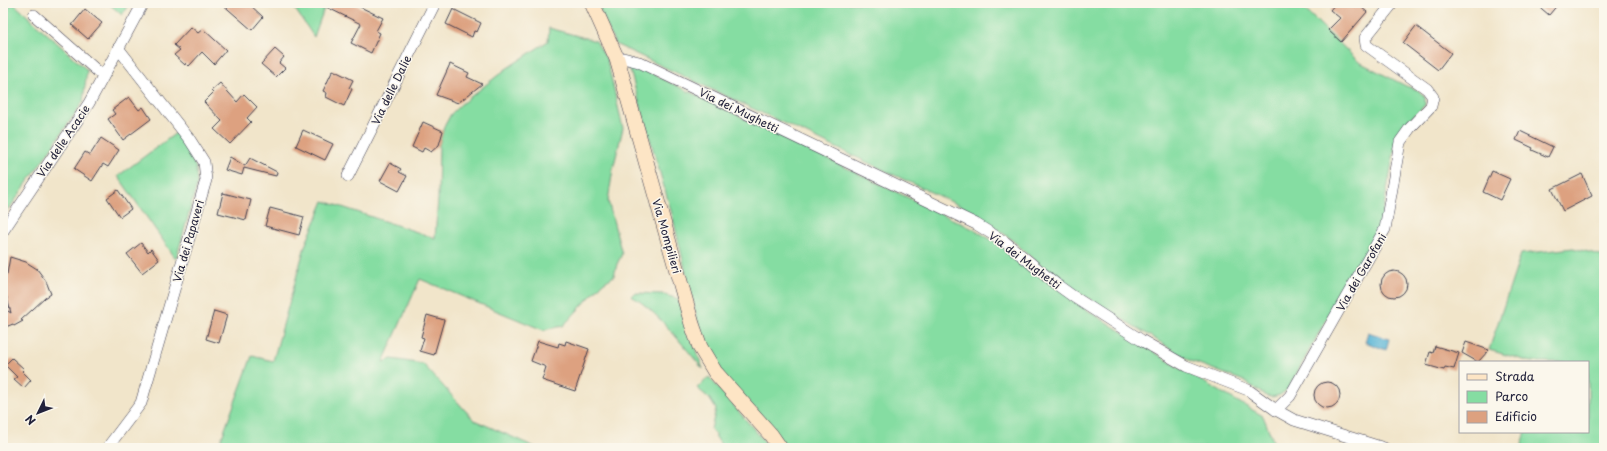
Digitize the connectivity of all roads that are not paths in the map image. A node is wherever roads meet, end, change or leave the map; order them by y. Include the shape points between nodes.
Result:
1 (143, 3) edge
2 (435, 3) edge
3 (592, 3) edge
4 (1393, 3) edge
5 (34, 15) dead end
6 (118, 48) junction
7 (617, 59) junction
8 (103, 76) junction
9 (348, 176) dead end
10 (3, 231) edge
11 (1276, 410) junction
12 (107, 448) edge
13 (780, 448) edge
14 (1384, 448) edge

1 - 6 street, Via delle Acacie
2 - 9 street, Via delle Dalie
3 - 7 street, Via Mompilieri
4 - 11 street, Via dei Garofani via 1365,38 1366,45 1427,89 1433,97 1431,106 1400,142 1385,229 1290,396
5 - 8 street
6 - 8 street, Via delle Acacie
6 - 12 street, Via dei Papaveri via 190,140 204,162 206,180 141,403
7 - 11 street, Via dei Mughetti via 639,62 976,224 1005,242 1056,284 1141,340 1186,366 1248,390
7 - 13 street, Via Mompilieri via 700,347 715,372
8 - 10 street, Via delle Acacie via 89,103
11 - 14 street, Via dei Mughetti via 1294,420

